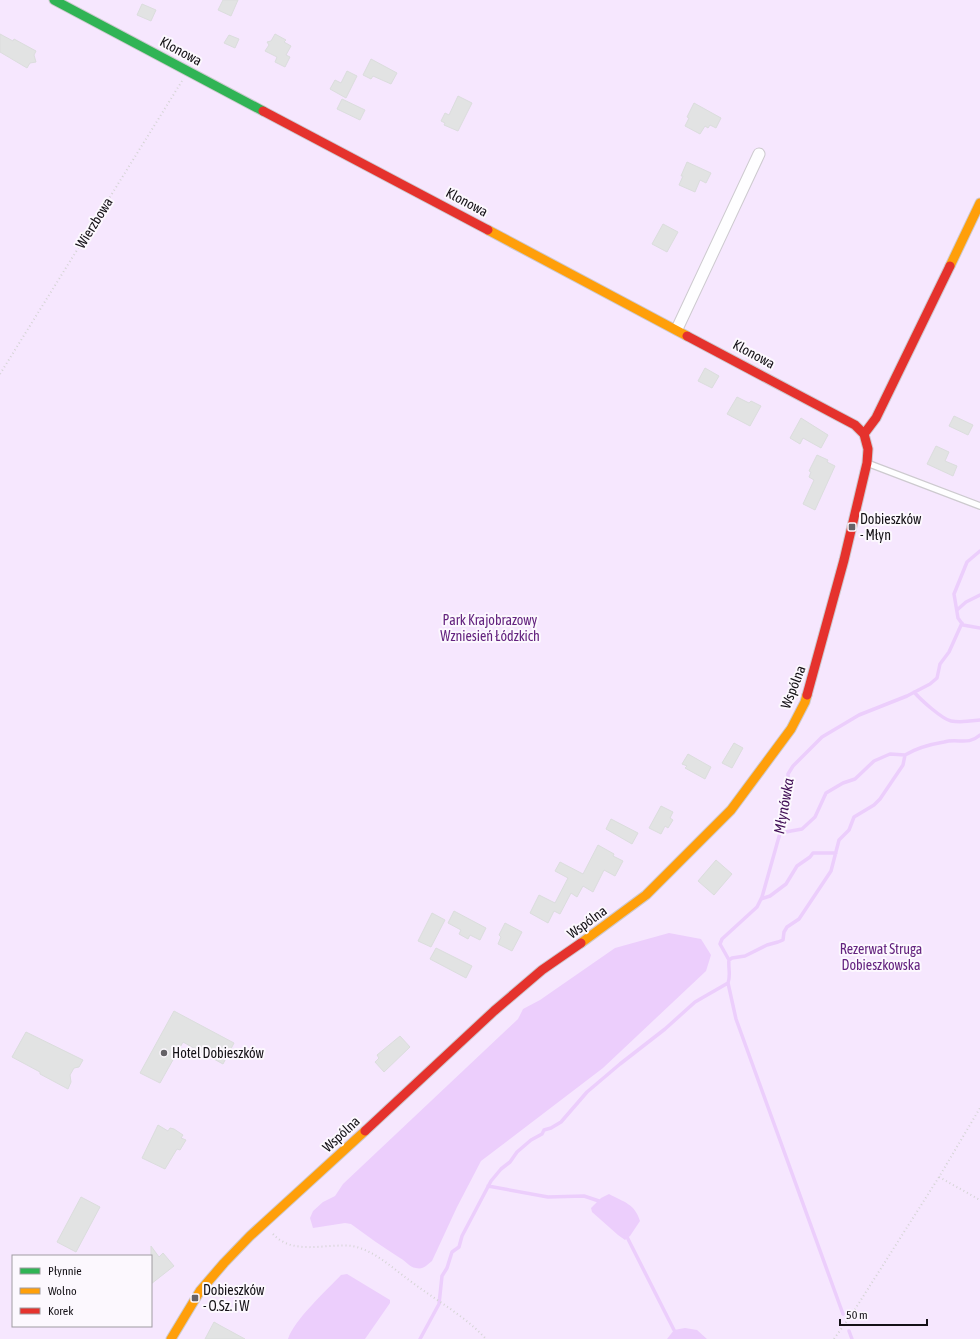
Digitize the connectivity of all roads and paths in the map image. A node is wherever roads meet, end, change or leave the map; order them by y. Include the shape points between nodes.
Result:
1 (54, 0) edge
2 (188, 71) junction
3 (759, 154) dead end
4 (980, 203) edge
5 (677, 329) junction
6 (0, 374) edge
7 (864, 434) junction
8 (867, 463) junction
9 (980, 506) edge
10 (980, 1108) edge
11 (939, 1177) junction
12 (980, 1200) edge
13 (265, 1224) junction
14 (171, 1339) edge
15 (486, 1339) edge
16 (834, 1339) edge

1 - 2 street, Klonowa
2 - 5 street, Klonowa
2 - 6 path, Wierzbowa
3 - 5 street
4 - 7 street via 876,418
5 - 7 street, Klonowa via 855,424
7 - 8 street, Wspólna via 868,449
8 - 9 lane
8 - 13 street, Wspólna via 844,560 805,702 778,747 731,810 646,895 542,970 494,1011
10 - 11 path
11 - 12 path
11 - 16 path
13 - 14 street, Wspólna via 209,1278 194,1298
13 - 15 path via 277,1238 294,1246 352,1246 373,1254 448,1307

